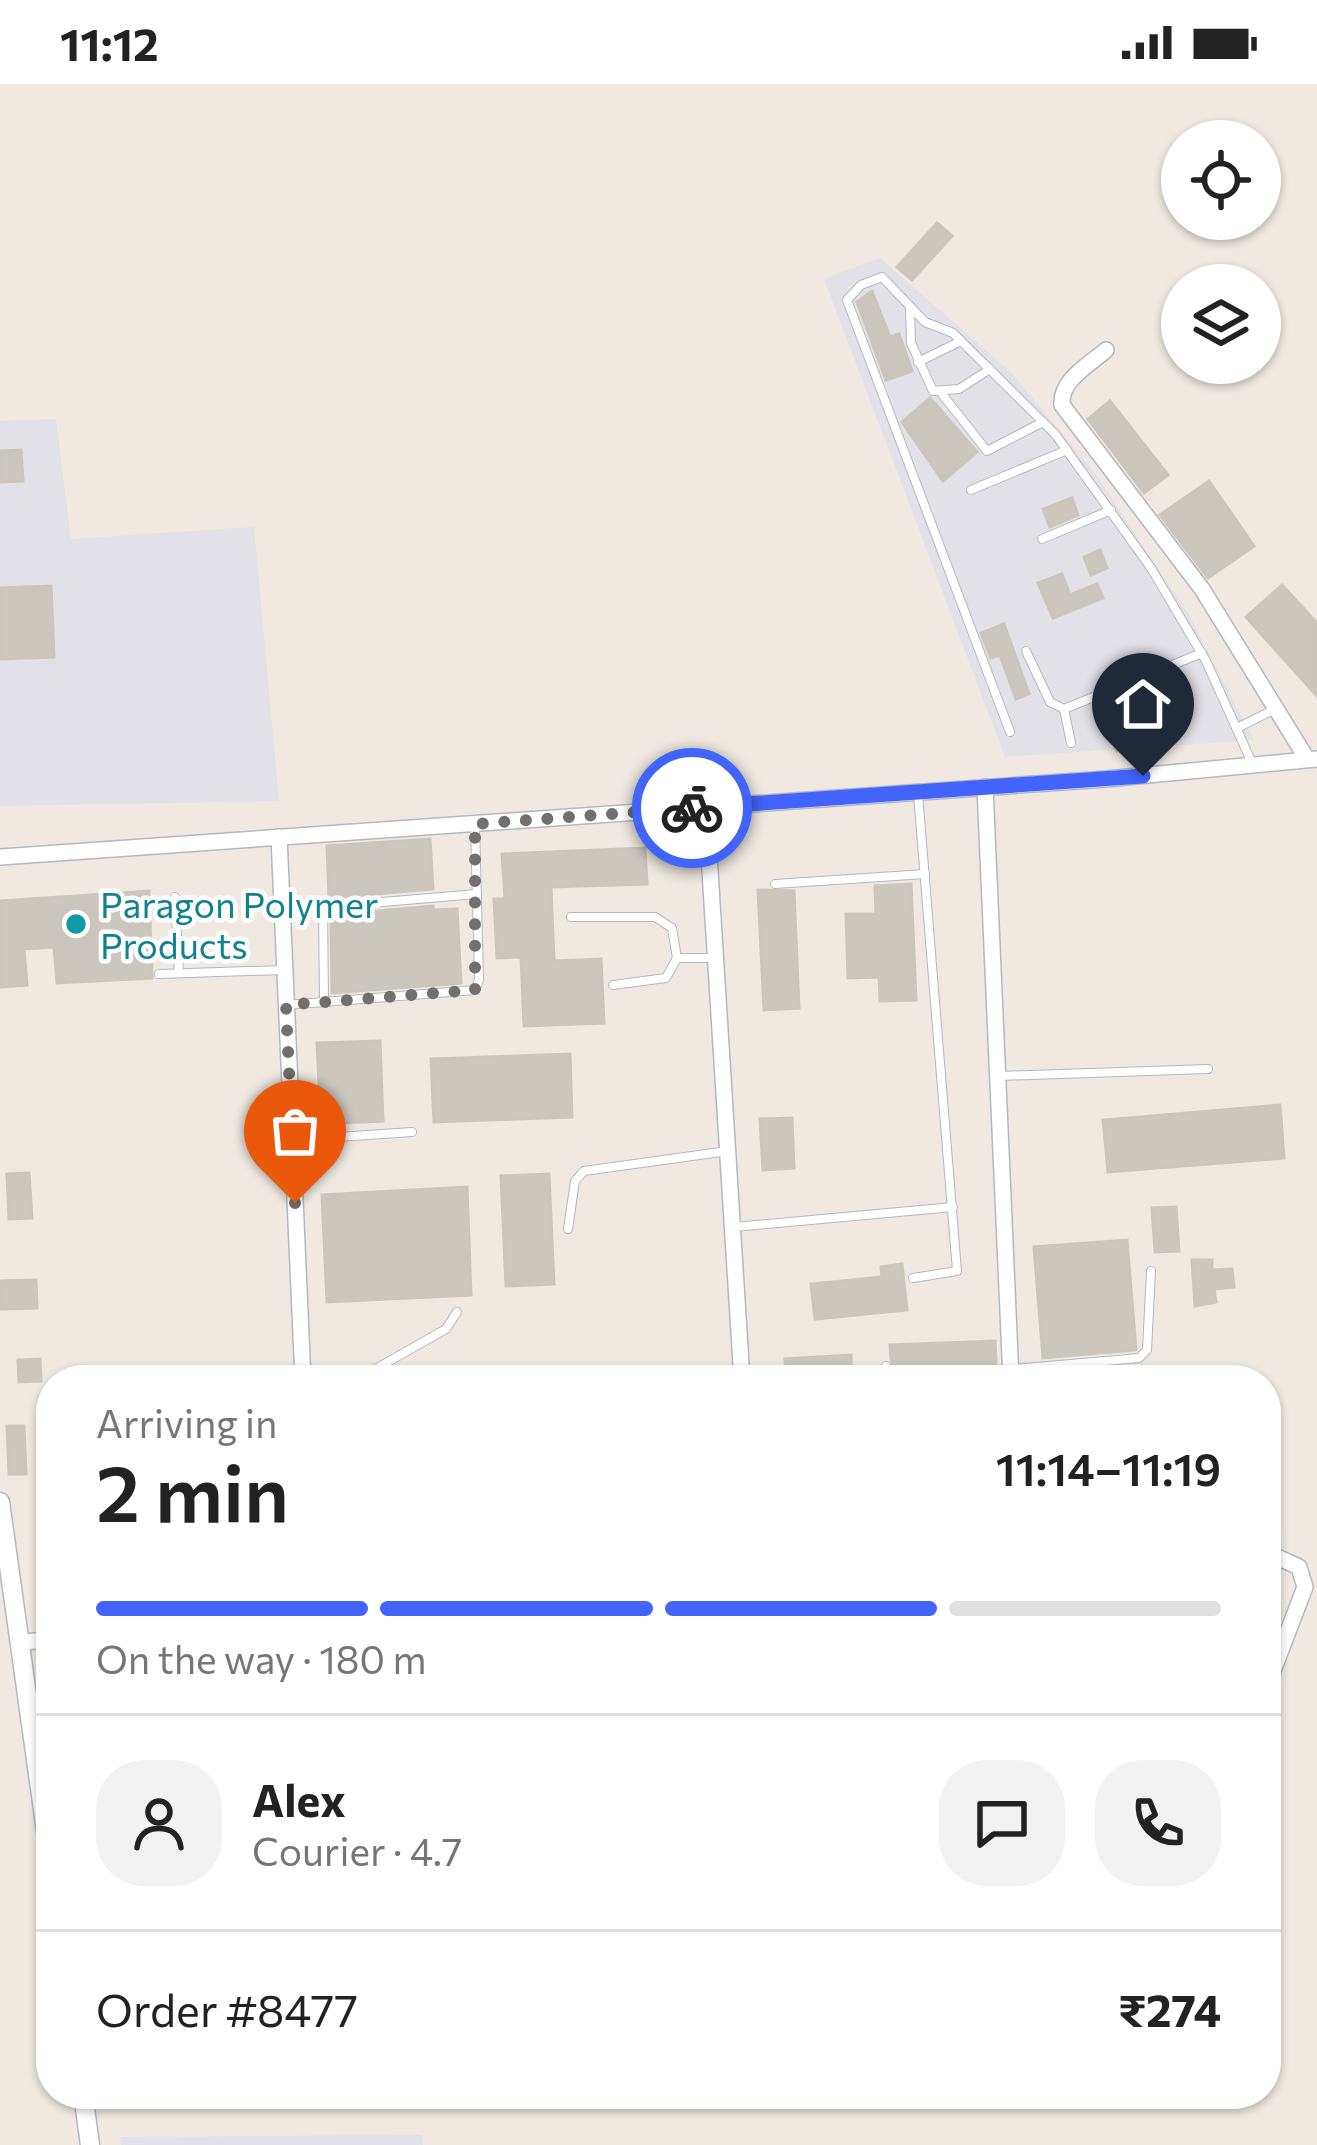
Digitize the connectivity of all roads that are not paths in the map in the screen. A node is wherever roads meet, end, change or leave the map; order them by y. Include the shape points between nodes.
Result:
1 (910, 308) junction
2 (962, 341) junction
3 (1106, 350) dead end
4 (918, 362) junction
5 (990, 369) junction
6 (941, 392) junction
7 (1043, 422) junction
8 (1067, 450) junction
9 (971, 490) dead end
10 (1111, 510) junction
11 (1042, 539) dead end
12 (1026, 651) dead end
13 (1202, 653) junction
14 (1143, 677) junction
15 (1276, 708) junction
16 (1064, 709) junction
17 (1162, 722) dead end
18 (1239, 728) junction
19 (1010, 732) dead end
20 (1071, 743) dead end
21 (1312, 759) edge
22 (1252, 764) junction
23 (985, 788) junction
24 (918, 792) junction
25 (706, 807) junction
26 (475, 824) junction
27 (279, 837) junction
28 (0, 857) edge
29 (925, 874) junction
30 (775, 884) dead end
31 (477, 894) junction
32 (176, 896) dead end
33 (571, 917) dead end
34 (677, 958) junction
35 (716, 958) junction
36 (285, 970) junction
37 (179, 973) junction
38 (159, 974) dead end
39 (614, 985) dead end
40 (324, 1002) junction
41 (286, 1005) junction
42 (1208, 1070) dead end
43 (998, 1076) junction
44 (412, 1132) dead end
45 (292, 1140) junction
46 (728, 1151) junction
47 (953, 1207) junction
48 (733, 1227) junction
49 (568, 1229) dead end
50 (1151, 1271) dead end
51 (913, 1278) dead end
52 (457, 1312) dead end
53 (302, 1365) edge
54 (382, 1365) edge
55 (741, 1365) edge
56 (1010, 1365) edge
57 (1083, 1365) edge
58 (0, 1502) edge
59 (1281, 1559) edge
60 (36, 1641) edge
61 (20, 1642) junction
62 (1281, 1650) edge
63 (36, 1758) edge
64 (84, 2109) edge
65 (90, 2145) edge

1 - 2 lane
1 - 4 lane
1 - 19 lane via 882,278 847,300
2 - 4 lane
2 - 5 lane
3 - 15 street via 1070,381 1062,405 1202,589
4 - 6 lane via 922,379
5 - 6 lane
5 - 7 lane
6 - 7 lane via 987,451
7 - 8 lane
8 - 9 lane
8 - 10 lane
10 - 11 lane
10 - 13 lane
12 - 16 lane via 1050,702
13 - 14 lane
13 - 18 lane
14 - 16 lane
14 - 17 lane
15 - 18 lane
15 - 21 street
16 - 20 lane
18 - 22 lane
21 - 22 street
22 - 23 street
23 - 24 street
23 - 43 street
24 - 25 street
24 - 29 lane
25 - 26 street
25 - 35 street
26 - 27 street
26 - 31 lane
27 - 28 street
27 - 36 street
29 - 30 lane
29 - 47 lane
31 - 40 lane via 475,990
31 - 40 lane via 323,907
32 - 37 lane
33 - 34 lane via 660,918 672,928
34 - 35 lane
34 - 39 lane via 666,978
35 - 46 street
36 - 37 lane
36 - 41 street
37 - 38 lane
40 - 41 lane
41 - 45 street
42 - 43 lane
43 - 56 street
44 - 45 lane
45 - 53 street
46 - 48 street
46 - 49 lane via 584,1172 575,1181
47 - 48 lane
47 - 51 lane via 957,1273
48 - 55 street
50 - 57 lane via 1147,1350
52 - 54 lane via 446,1329
58 - 61 street
59 - 62 street via 1299,1567 1305,1587
60 - 61 street
61 - 63 street
64 - 65 street

